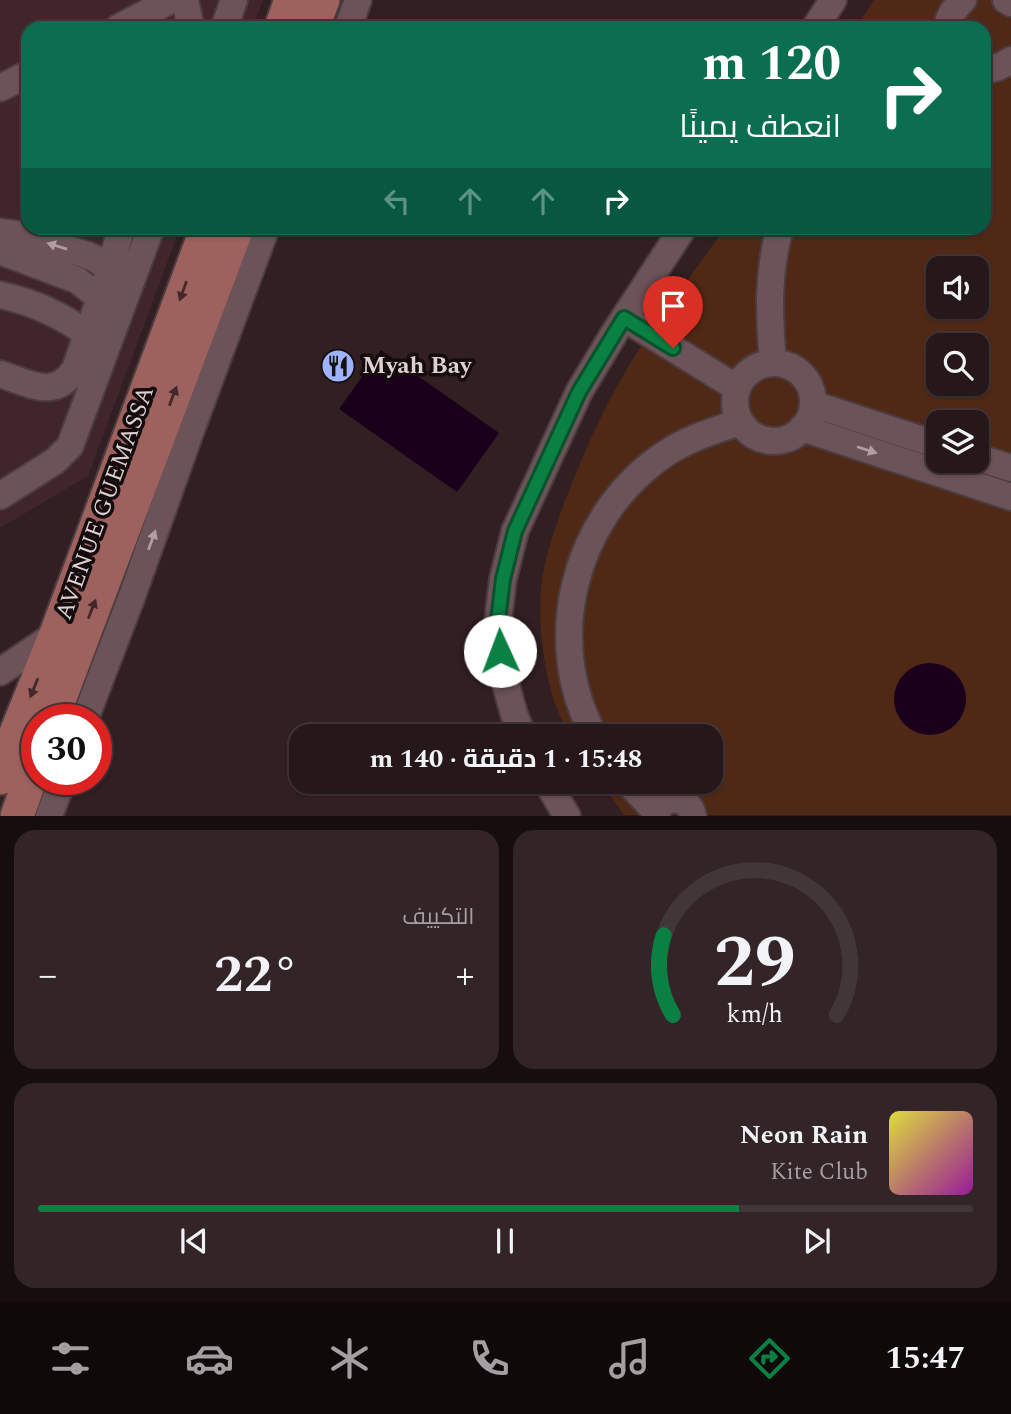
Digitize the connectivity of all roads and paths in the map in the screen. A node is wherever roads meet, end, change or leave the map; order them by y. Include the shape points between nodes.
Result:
1 (172, 0) edge
2 (184, 0) edge
3 (234, 0) edge
4 (291, 0) edge
5 (323, 0) edge
6 (358, 0) edge
7 (833, 0) edge
8 (964, 0) edge
9 (1006, 0) edge
10 (1011, 3) edge
11 (139, 7) edge
12 (125, 21) edge
13 (189, 21) edge
14 (226, 21) edge
15 (284, 21) edge
16 (315, 21) edge
17 (350, 21) edge
18 (820, 21) edge
19 (948, 21) edge
20 (1011, 60) edge
21 (991, 70) edge
22 (21, 78) edge
23 (0, 88) edge
24 (0, 232) edge
25 (21, 235) edge
26 (23, 235) edge
27 (119, 235) edge
28 (147, 235) edge
29 (204, 235) edge
30 (234, 235) edge
31 (263, 235) edge
32 (678, 235) edge
33 (778, 235) edge
34 (0, 251) edge
35 (110, 270) junction
36 (0, 295) edge
37 (100, 298) junction
38 (630, 310) junction
39 (93, 342) junction
40 (773, 363) junction
41 (0, 374) edge
42 (741, 382) junction
43 (813, 404) junction
44 (740, 422) junction
45 (802, 428) junction
46 (926, 440) edge
47 (989, 461) edge
48 (1011, 468) edge
49 (0, 496) edge
50 (1011, 497) edge
51 (56, 634) junction
52 (0, 672) edge
53 (58, 704) edge
54 (91, 704) edge
55 (518, 724) edge
56 (588, 724) edge
57 (8, 725) edge
58 (0, 778) edge
59 (554, 794) edge
60 (638, 794) edge
61 (24, 795) edge
62 (57, 795) edge
63 (656, 814) edge
64 (17, 816) edge
65 (49, 816) edge
66 (567, 816) edge
67 (693, 816) edge

1 - 11 street
2 - 13 street
3 - 14 street
4 - 15 main road
5 - 16 main road
6 - 17 street
7 - 18 street
8 - 19 street
9 - 10 street
11 - 12 street
20 - 21 street
22 - 23 street
25 -> 24 street
35 -> 26 street via 87,255
27 - 35 street
28 - 39 street
29 -> 51 main road, AVENUE GUEMASSA
53 -> 30 main road, AVENUE GUEMASSA
54 -> 31 street
32 - 38 street
33 - 40 street via 769,283
34 - 37 street via 77,280
35 - 37 street
36 - 39 street via 46,309
37 - 39 street
38 - 42 street
38 - 55 street via 579,392 515,531 497,629 503,674
39 - 41 street via 68,380 57,387 44,388
39 - 49 street via 70,446
40 - 42 street via 753,369
40 - 43 street via 797,370 806,380
42 - 44 street via 735,400
43 - 45 street
43 - 46 street
44 - 45 street via 758,438 769,440 793,436
44 - 56 street via 699,435 662,456 629,483 603,516 583,554 571,595 568,637 573,680
45 -> 50 street
47 - 48 street
51 - 52 street
51 -> 57 main road, AVENUE GUEMASSA
57 - 58 main road, AVENUE GUEMASSA
59 - 66 street
60 - 63 street
61 - 64 main road
62 - 65 street
63 - 67 street via 663,803 675,799 686,803

